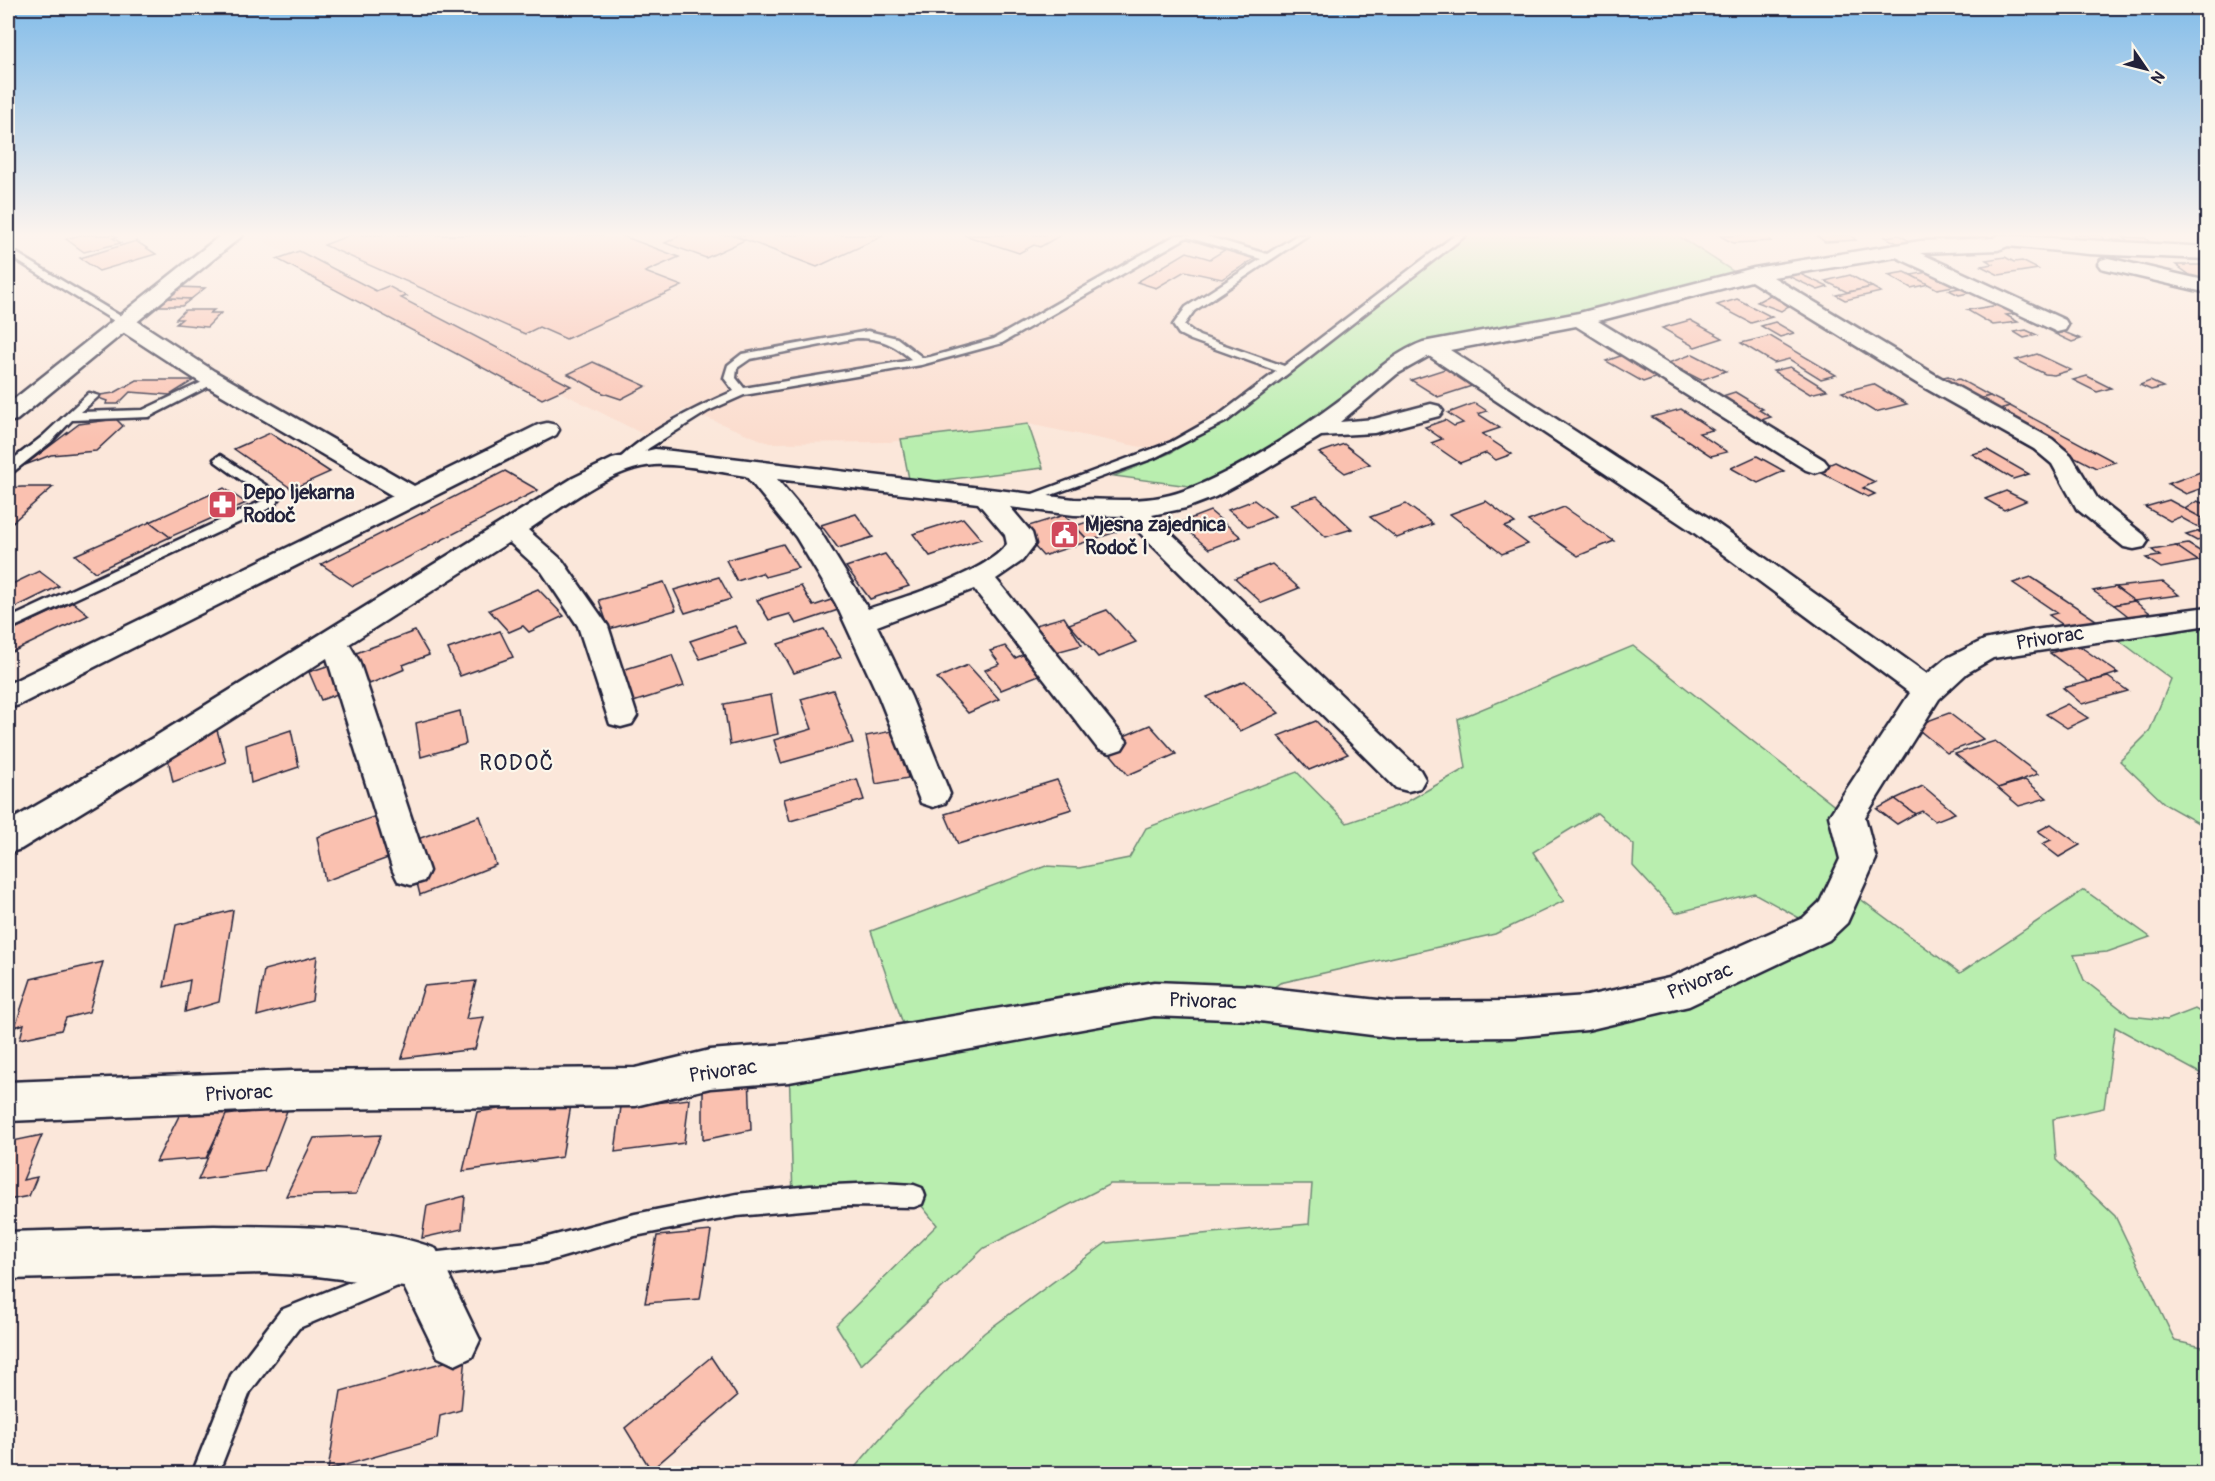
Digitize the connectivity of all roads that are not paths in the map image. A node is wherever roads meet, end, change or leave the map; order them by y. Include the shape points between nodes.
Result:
1 (94, 304) edge
2 (144, 304) edge
3 (1063, 304) edge
4 (1198, 304) edge
5 (1373, 304) edge
6 (1638, 304) edge
7 (1803, 304) edge
8 (2014, 304) edge
9 (1580, 319) junction
10 (123, 322) junction
11 (2057, 325) dead end
12 (1431, 348) junction
13 (921, 362) junction
14 (1286, 370) junction
15 (213, 380) junction
16 (741, 392) junction
17 (93, 396) dead end
18 (1431, 411) dead end
19 (8, 415) edge
20 (69, 416) junction
21 (1316, 428) junction
22 (547, 430) dead end
23 (220, 459) dead end
24 (621, 464) junction
25 (1815, 465) dead end
26 (8, 469) edge
27 (754, 469) junction
28 (413, 496) junction
29 (987, 497) junction
30 (1021, 501) junction
31 (1130, 508) junction
32 (511, 530) junction
33 (2134, 541) dead end
34 (979, 577) junction
35 (2206, 615) edge
36 (860, 622) junction
37 (8, 625) edge
38 (331, 640) junction
39 (1928, 691) junction
40 (8, 697) edge
41 (621, 716) dead end
42 (1110, 741) dead end
43 (1408, 779) dead end
44 (933, 794) dead end
45 (8, 839) edge
46 (411, 871) dead end
47 (8, 1102) edge
48 (914, 1196) dead end
49 (8, 1256) edge
50 (419, 1266) junction
51 (455, 1340) dead end
52 (206, 1473) edge

1 - 10 lane
2 - 10 street
3 - 13 lane via 998,341
4 - 14 lane via 1178,325 1183,332
5 - 14 lane
6 - 9 street
7 - 33 street via 2043,444 2062,460 2086,503
8 - 11 street
9 - 12 street
9 - 25 street
10 - 15 street
10 - 19 street
12 - 21 street via 1412,354 1389,369
12 - 39 street via 1733,547
13 - 16 lane
13 - 16 lane via 892,338 857,335 746,356 732,367 730,378
14 - 30 lane via 1197,434 1125,465
15 - 20 lane via 145,414
15 - 28 street
16 - 24 lane via 704,408
17 - 20 lane
18 - 21 street via 1365,428
20 - 26 lane
21 - 31 street via 1206,491 1177,502
22 - 28 street
23 - 37 lane via 274,497 269,503
24 - 27 street via 655,458
24 - 32 street via 605,470
27 - 29 street
27 - 36 street via 815,544
28 - 40 street
29 - 30 street
29 - 34 street via 1018,533 1022,544 1010,561
30 - 31 street
31 - 43 street
32 - 38 street
32 - 41 street via 552,566 593,626
34 - 36 street
34 - 42 street
35 - 39 street, Privorac via 1984,650 1956,666
36 - 44 street via 908,723
38 - 45 street via 168,744
38 - 46 street via 344,661
39 - 47 street, Privorac via 1847,816 1858,859 1834,912 1816,929 1676,994 1587,1013 1512,1019 1396,1020 1252,1003 1154,999 789,1063 710,1069 635,1087 292,1090
48 - 50 lane via 872,1192 793,1198 637,1224 530,1254
49 - 50 street via 239,1248 368,1256
50 - 51 street
50 - 52 lane via 290,1319 240,1384

